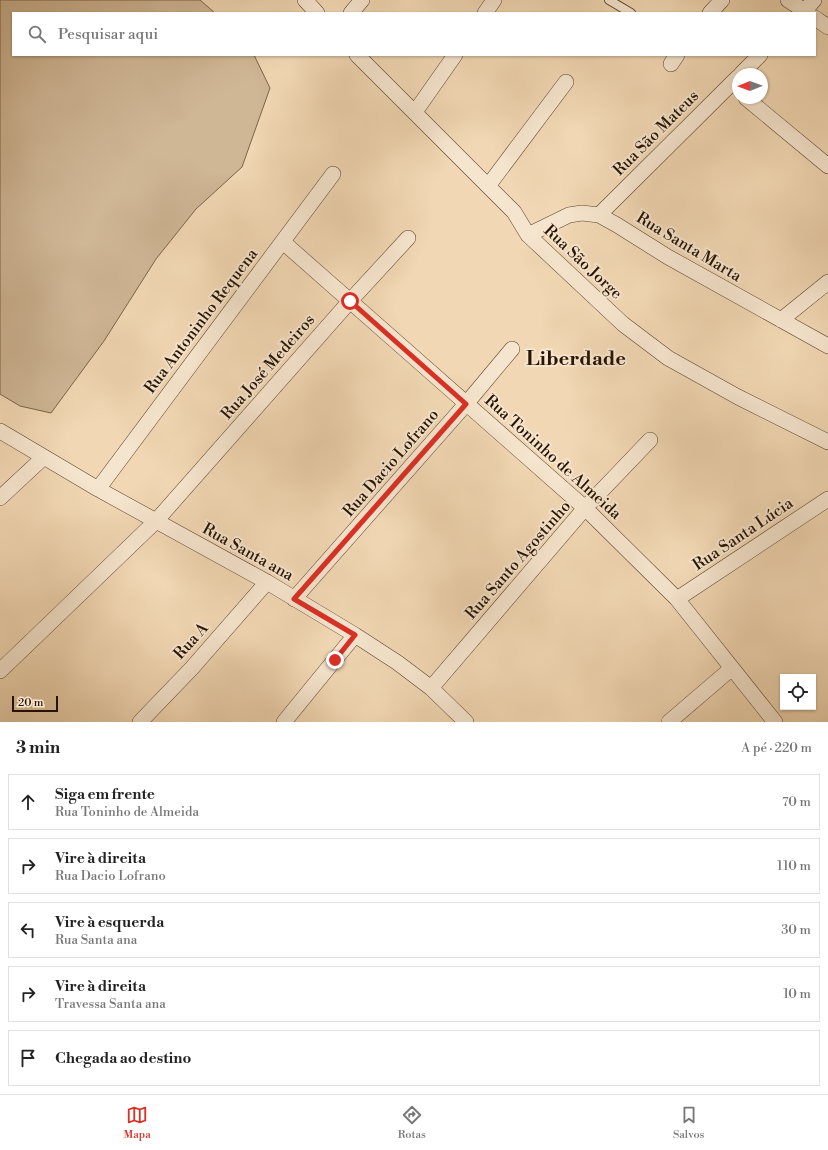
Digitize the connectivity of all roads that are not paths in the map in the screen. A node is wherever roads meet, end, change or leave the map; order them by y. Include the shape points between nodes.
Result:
1 (305, 0) edge
2 (362, 0) edge
3 (494, 0) edge
4 (609, 0) edge
5 (722, 0) edge
6 (788, 0) edge
7 (809, 11) edge
8 (316, 12) edge
9 (352, 12) edge
10 (486, 12) edge
11 (629, 12) edge
12 (711, 12) edge
13 (816, 17) edge
14 (828, 27) edge
15 (358, 56) edge
16 (454, 56) edge
17 (759, 56) edge
18 (747, 68) edge
19 (566, 82) dead end
20 (732, 87) edge
21 (753, 104) edge
22 (415, 112) junction
23 (828, 166) edge
24 (333, 174) dead end
25 (488, 186) junction
26 (599, 215) junction
27 (528, 235) junction
28 (408, 238) dead end
29 (282, 242) junction
30 (828, 282) edge
31 (350, 301) junction
32 (781, 320) junction
33 (828, 346) edge
34 (512, 349) dead end
35 (466, 404) junction
36 (0, 431) edge
37 (650, 440) dead end
38 (828, 442) edge
39 (44, 457) junction
40 (98, 489) junction
41 (0, 498) edge
42 (828, 499) edge
43 (585, 508) junction
44 (156, 521) junction
45 (267, 582) junction
46 (294, 599) junction
47 (677, 599) junction
48 (355, 635) junction
49 (732, 668) junction
50 (0, 671) edge
51 (431, 688) junction
52 (140, 722) edge
53 (284, 722) edge
54 (466, 722) edge
55 (669, 722) edge
56 (775, 722) edge

1 - 8 street
2 - 9 street
3 - 10 street
4 - 11 lane
5 - 12 street
6 - 7 street
13 - 14 street
15 - 22 street, Rua São Jorge
16 - 22 street
17 - 18 street
19 - 25 street
20 - 26 street, Rua São Mateus
21 - 23 street
22 - 25 street, Rua São Jorge
24 - 29 street, Rua Antoninho Requena
25 - 27 street, Rua São Jorge via 514,212
26 - 27 street, Rua Santa Marta via 569,215
26 - 32 street, Rua Santa Marta
27 - 38 street, Rua São Jorge via 623,324 668,358
28 - 31 street, Rua José Medeiros
29 - 31 street, Rua Toninho de Almeida
29 - 40 street, Rua Antoninho Requena
30 - 32 street
31 - 35 street, Rua Toninho de Almeida
31 - 44 street, Rua José Medeiros
32 - 33 street, Rua Santa Marta
34 - 35 street, Rua Dacio Lofrano
35 - 43 street, Rua Toninho de Almeida
35 - 46 street, Rua Dacio Lofrano
36 - 39 street, Rua Santa ana
37 - 43 street, Rua Santo Agostinho
39 - 40 street, Rua Santa ana
39 - 41 street
40 - 44 street, Rua Santa ana
42 - 47 street, Rua Santa Lúcia
43 - 47 street, Rua Toninho de Almeida
43 - 51 street, Rua Santo Agostinho
44 - 45 street, Rua Santa ana
44 - 50 street, Rua José Medeiros
45 - 46 street, Rua Santa ana
45 - 52 street, Rua A via 192,668
46 - 48 street, Rua Santa ana
47 - 49 street, Rua Toninho de Almeida
48 - 51 street, Rua Santa ana
48 - 53 street
49 - 55 street
49 - 56 street, Rua Toninho de Almeida
51 - 54 street, Rua Santa ana

